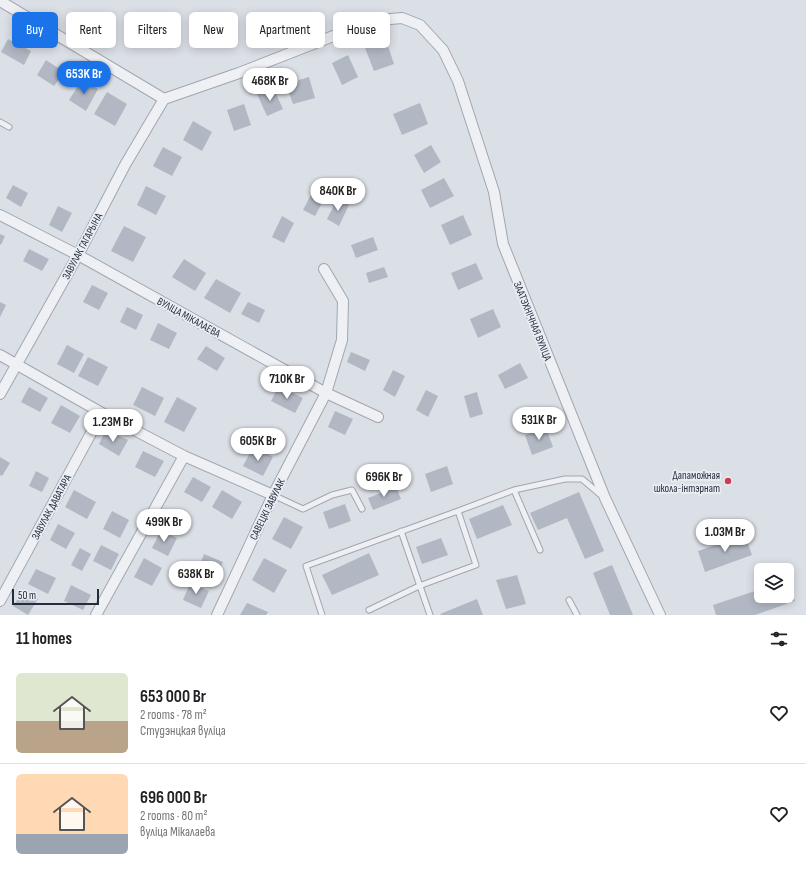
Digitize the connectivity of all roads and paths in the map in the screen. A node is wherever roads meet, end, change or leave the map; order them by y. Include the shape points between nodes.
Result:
1 (0, 1) edge
2 (164, 99) junction
3 (0, 122) edge
4 (9, 127) dead end
5 (0, 215) edge
6 (78, 255) junction
7 (324, 269) dead end
8 (0, 355) edge
9 (17, 363) junction
10 (326, 393) junction
11 (0, 394) edge
12 (102, 413) junction
13 (378, 417) dead end
14 (184, 456) junction
15 (514, 490) junction
16 (273, 495) junction
17 (605, 498) junction
18 (362, 509) dead end
19 (458, 511) junction
20 (401, 532) junction
21 (540, 550) dead end
22 (419, 586) junction
23 (569, 600) dead end
24 (0, 601) edge
25 (369, 610) dead end
26 (96, 615) edge
27 (217, 615) edge
28 (322, 615) edge
29 (430, 615) edge
30 (577, 615) edge
31 (660, 615) edge

1 - 2 street
2 - 6 street, ЗАВУЛАК ГАГАРЫНА via 125,165
2 - 17 street, ЗААТЭХНІЧНАЯ ВУЛІЦА via 379,20 402,18 420,25 443,50 458,81 494,192 503,244
3 - 4 lane
5 - 6 street, ВУЛІЦА МІКАЛАЕВА
6 - 9 street, ЗАВУЛАК ГАГАРЫНА
6 - 10 street, ВУЛІЦА МІКАЛАЕВА
7 - 10 street, САВЕЦКІ ЗАВУЛАК via 343,301 342,340
8 - 9 street
9 - 11 street, ЗАВУЛАК ГАГАРЫНА
9 - 12 street
10 - 13 street, ВУЛІЦА МІКАЛАЕВА
10 - 16 street, САВЕЦКІ ЗАВУЛАК
12 - 14 street
12 - 24 street, ЗАВУЛАК ДАВАТАРА
14 - 16 street
14 - 26 street
15 - 17 lane via 565,479 582,479
15 - 19 lane
15 - 21 lane
16 - 18 lane via 303,509 332,495 352,490
16 - 27 street, САВЕЦКІ ЗАВУЛАК
17 - 31 street, ЗААТЭХНІЧНАЯ ВУЛІЦА
19 - 20 lane
19 - 22 lane via 476,565
20 - 22 lane
20 - 28 lane via 306,566
22 - 25 lane
22 - 29 lane
23 - 30 lane

